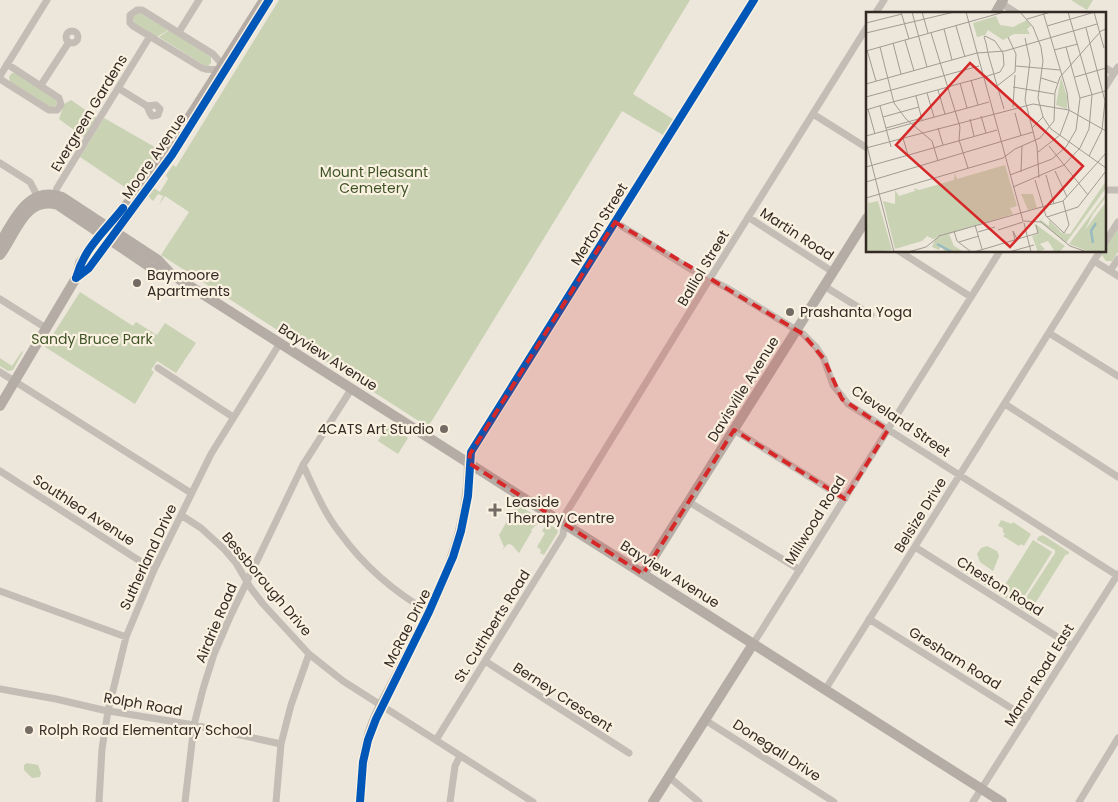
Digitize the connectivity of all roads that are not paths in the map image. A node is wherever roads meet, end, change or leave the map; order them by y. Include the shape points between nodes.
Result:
1 (47, 0) edge
2 (198, 0) edge
3 (264, 0) edge
4 (270, 0) edge
5 (754, 0) edge
6 (884, 0) edge
7 (1002, 2) edge
8 (876, 12) edge
9 (1015, 12) edge
10 (866, 29) edge
11 (179, 32) junction
12 (150, 36) junction
13 (69, 42) dead end
14 (7, 64) junction
15 (223, 70) junction
16 (1116, 70) edge
17 (0, 78) edge
18 (41, 85) junction
19 (1106, 86) edge
20 (118, 88) junction
21 (147, 106) dead end
22 (813, 114) junction
23 (866, 147) edge
24 (0, 163) edge
25 (54, 199) junction
26 (39, 200) junction
27 (748, 217) junction
28 (616, 222) junction
29 (1118, 222) edge
30 (865, 226) edge
31 (108, 233) junction
32 (1106, 241) edge
33 (0, 243) edge
34 (901, 252) edge
35 (999, 252) edge
36 (1099, 252) edge
37 (0, 255) edge
38 (1118, 259) edge
39 (1094, 261) junction
40 (1110, 271) junction
41 (833, 272) junction
42 (1118, 276) edge
43 (710, 279) junction
44 (824, 286) junction
45 (972, 297) junction
46 (0, 299) edge
47 (871, 314) dead end
48 (46, 328) junction
49 (796, 330) junction
50 (1049, 333) junction
51 (280, 343) junction
52 (158, 368) dead end
53 (0, 372) edge
54 (1118, 376) edge
55 (15, 381) junction
56 (352, 388) junction
57 (1005, 404) junction
58 (0, 406) edge
59 (233, 417) junction
60 (734, 430) junction
61 (888, 430) junction
62 (469, 463) junction
63 (303, 465) junction
64 (0, 471) edge
65 (960, 475) junction
66 (1118, 477) edge
67 (192, 493) junction
68 (845, 499) junction
69 (690, 502) junction
70 (181, 515) junction
71 (564, 524) junction
72 (915, 547) junction
73 (154, 570) junction
74 (800, 570) junction
75 (643, 574) junction
76 (1118, 575) edge
77 (247, 581) junction
78 (0, 590) edge
79 (429, 612) junction
80 (869, 619) junction
81 (126, 637) junction
82 (753, 644) junction
83 (1072, 646) junction
84 (309, 654) junction
85 (485, 661) junction
86 (0, 689) edge
87 (825, 690) junction
88 (381, 706) junction
89 (108, 711) junction
90 (1027, 718) junction
91 (706, 720) junction
92 (194, 725) junction
93 (1118, 738) edge
94 (436, 740) junction
95 (281, 744) junction
96 (629, 753) dead end
97 (460, 756) junction
98 (669, 777) junction
99 (982, 789) junction
100 (99, 802) edge
101 (185, 802) edge
102 (276, 802) edge
103 (360, 802) edge
104 (450, 802) edge
105 (533, 802) edge
106 (652, 802) edge
107 (698, 802) edge
108 (834, 802) edge
109 (973, 802) edge
110 (1002, 802) edge
111 (1078, 802) edge

1 - 14 street
2 - 11 street
3 - 15 street, Moore Avenue
4 - 15 street, Moore Avenue
5 - 28 street, Merton Street
6 - 8 street
7 - 9 street
10 - 22 street, Balliol Street
11 - 12 street via 142,10 132,12 130,23
11 - 15 street via 213,54
12 - 15 street via 202,68
12 - 20 street, Evergreen Gardens
13 - 18 street
14 - 17 street
14 - 18 street
15 - 31 street, Moore Avenue via 142,190 116,218
16 - 19 street
17 - 18 street via 49,110 57,110 61,100
20 - 21 street
20 - 25 street, Evergreen Gardens
22 - 23 street
22 - 27 street, Balliol Street
24 - 26 street via 30,182
25 - 26 street, Bayview Avenue
25 - 31 street, Bayview Avenue via 62,197
26 - 33 street via 22,207
26 - 37 street
27 - 41 street, Martin Road
27 - 43 street, Balliol Street
28 - 43 street, Cleveland Street
28 - 62 street, Merton Street via 471,452
29 - 32 street
30 - 41 street, Davisville Avenue
31 - 48 street, Moore Avenue via 89,268 76,278
31 - 51 street, Bayview Avenue via 154,268 170,274
34 - 45 street
35 - 45 street, Millwood Road
36 - 39 street, Belsize Drive
38 - 40 street
39 - 40 street
39 - 50 street, Belsize Drive
40 - 42 street
41 - 44 street, Davisville Avenue
43 - 49 street, Cleveland Street
43 - 71 street, Balliol Street via 566,513
44 - 47 street
44 - 49 street, Davisville Avenue
45 - 61 street, Millwood Road
46 - 48 street
48 - 55 street, Moore Avenue
49 - 60 street, Davisville Avenue
49 - 61 street, Cleveland Street via 824,358 842,399
50 - 54 street
50 - 57 street, Belsize Drive
51 - 56 street, Bayview Avenue
51 - 59 street, Sutherland Drive
52 - 59 street
53 - 55 street
55 - 58 street, Moore Avenue
55 - 67 street
56 - 62 street, Bayview Avenue
56 - 63 street, Airdrie Road
57 - 65 street, Belsize Drive
57 - 66 street
59 - 67 street, Sutherland Drive
60 - 68 street
60 - 69 street, Davisville Avenue
61 - 65 street, Cleveland Street
61 - 68 street, Millwood Road
62 - 71 street, Bayview Avenue
62 - 79 street, McRae Drive via 468,496 461,531
63 - 77 street, Airdrie Road
63 - 79 street via 330,518 355,551 384,581
64 - 73 street, Southlea Avenue
65 - 72 street, Belsize Drive
65 - 76 street, Cleveland Street
67 - 70 street, Sutherland Drive
68 - 74 street, Millwood Road
69 - 74 street
69 - 75 street, Davisville Avenue
70 - 73 street, Sutherland Drive
70 - 77 street, Bessborough Drive via 224,549
71 - 75 street, Bayview Avenue
71 - 85 street, St. Cuthberts Road via 562,536
72 - 80 street, Belsize Drive
72 - 83 street, Cheston Road
73 - 81 street, Sutherland Drive
74 - 82 street, Millwood Road
75 - 82 street, Bayview Avenue
76 - 83 street, Manor Road East
77 - 84 street, Bessborough Drive via 278,622
77 - 92 street, Airdrie Road via 214,654
78 - 81 street
79 - 88 street, McRae Drive
80 - 87 street, Belsize Drive
80 - 90 street, Gresham Road
81 - 89 street, Sutherland Drive
82 - 87 street, Bayview Avenue
82 - 91 street, Millwood Road
83 - 90 street, Manor Road East
84 - 88 street, Bessborough Drive
84 - 95 street via 290,705
85 - 94 street, St. Cuthberts Road
85 - 96 street, Berney Crescent
86 - 89 street, Rolph Road
87 - 99 street, Bayview Avenue
88 - 94 street, Bessborough Drive
88 - 103 street, McRae Drive via 363,762
89 - 92 street, Rolph Road
89 - 100 street, Sutherland Drive
90 - 99 street, Manor Road East
91 - 98 street, Millwood Road
91 - 108 street, Donegall Drive
92 - 95 street, Rolph Road
92 - 101 street, Airdrie Road
93 - 111 street
94 - 97 street, Bessborough Drive
95 - 102 street
97 - 104 street via 455,766
97 - 105 street, Bessborough Drive
98 - 106 street, Millwood Road
98 - 107 street
99 - 109 street, Manor Road East
99 - 110 street, Bayview Avenue

